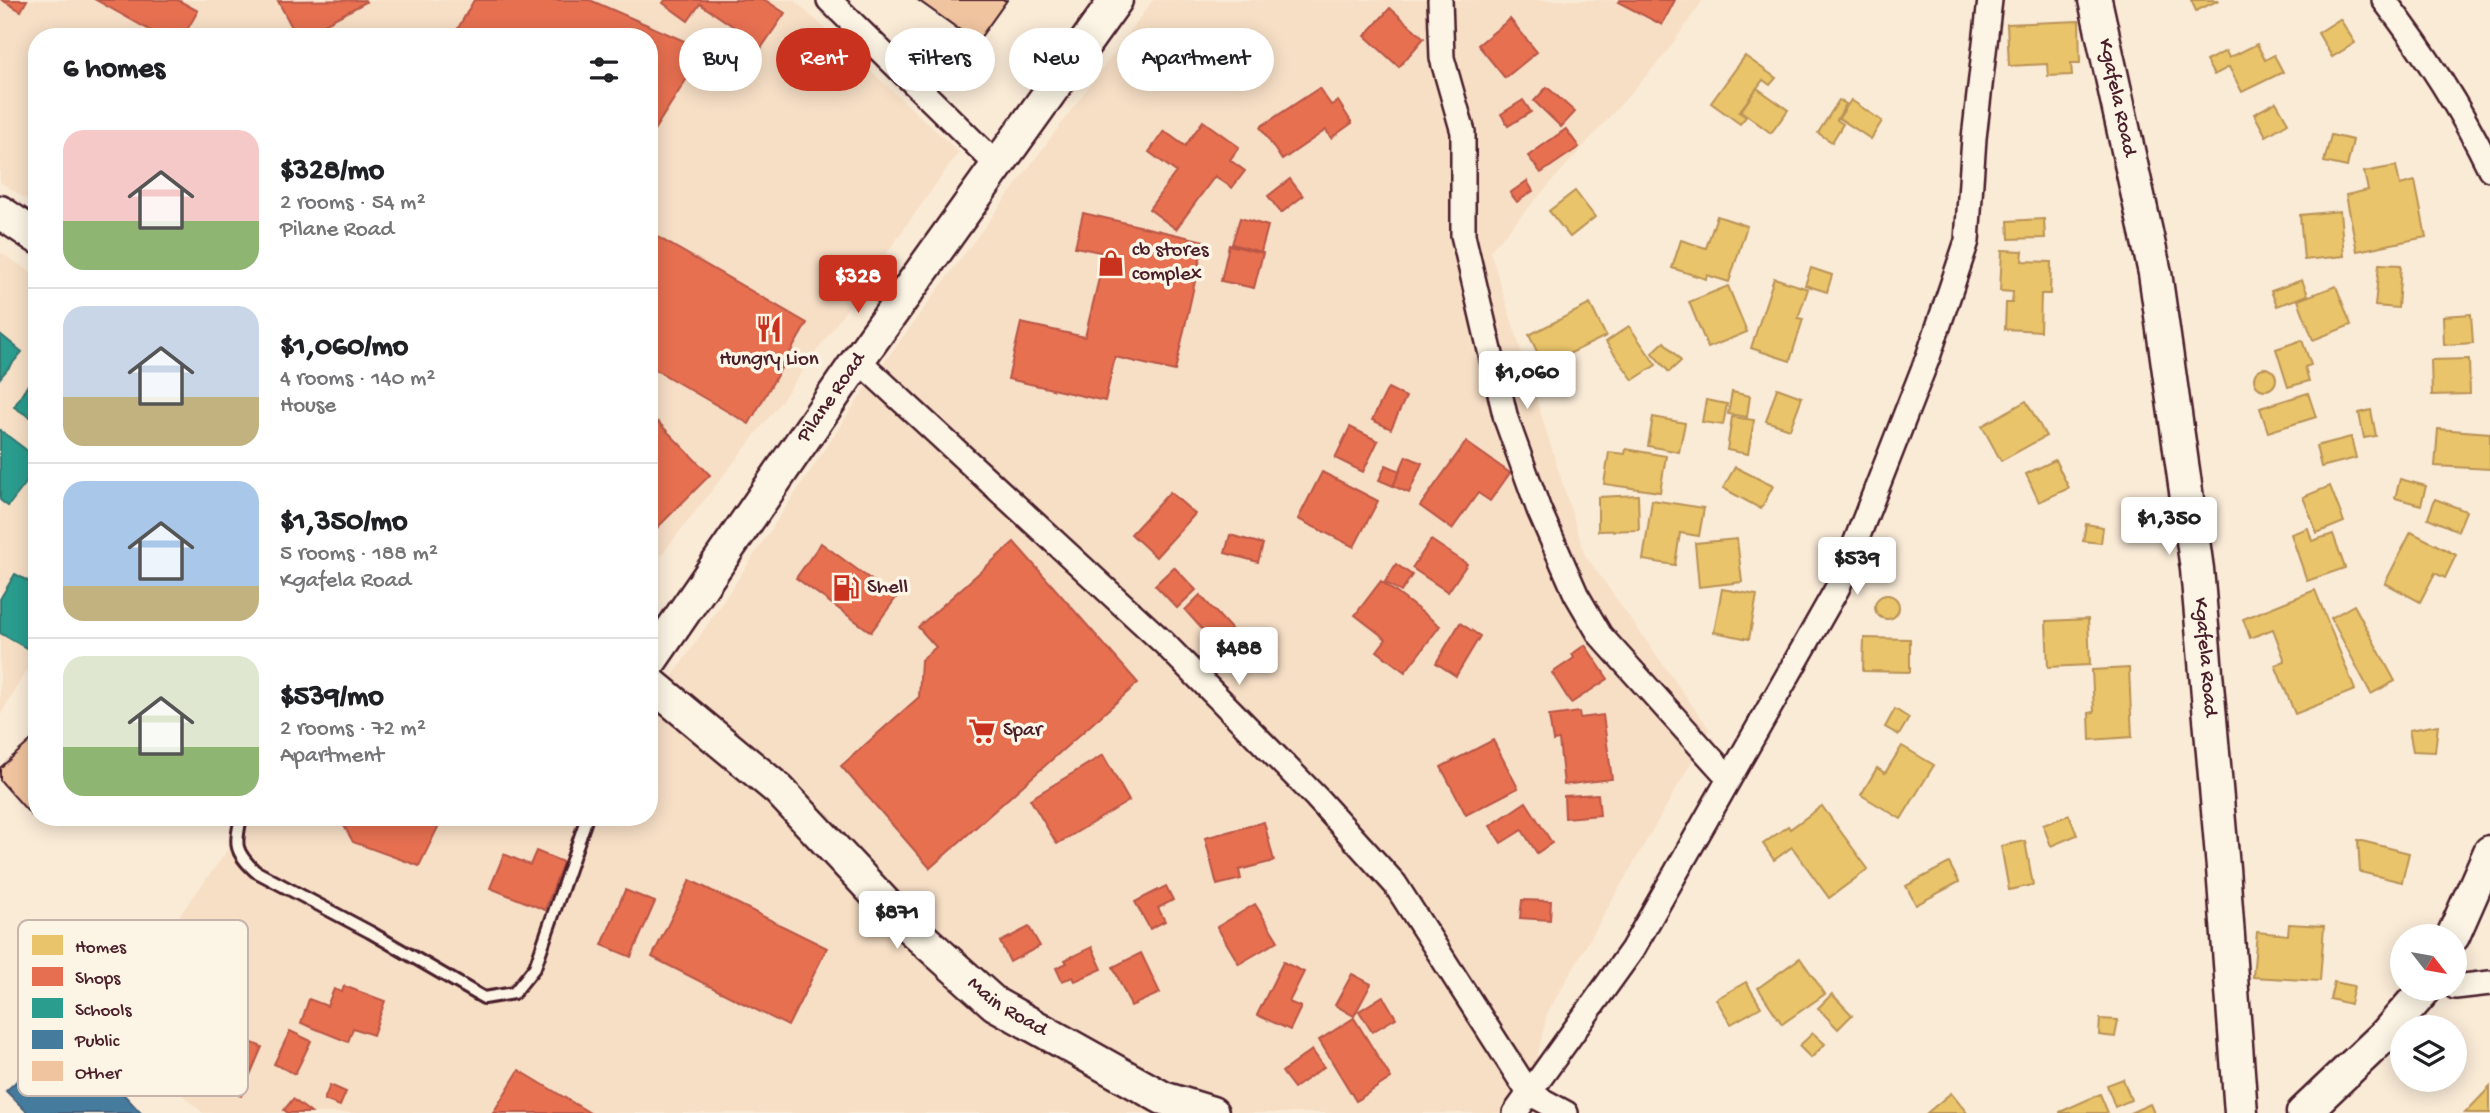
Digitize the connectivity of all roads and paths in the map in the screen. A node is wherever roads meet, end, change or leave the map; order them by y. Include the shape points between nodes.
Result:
1 (829, 0) edge
2 (1116, 0) edge
3 (1440, 0) edge
4 (1990, 0) edge
5 (2095, 0) edge
6 (2384, 0) edge
7 (998, 166) junction
8 (2490, 169) edge
9 (0, 212) edge
10 (28, 231) edge
11 (858, 360) junction
12 (658, 650) edge
13 (658, 689) edge
14 (1728, 777) junction
15 (239, 826) edge
16 (584, 826) edge
17 (2490, 852) edge
18 (2458, 924) edge
19 (2490, 983) edge
20 (2468, 986) edge
21 (2417, 1001) edge
22 (1529, 1093) junction
23 (1212, 1113) edge
24 (1515, 1113) edge
25 (1566, 1113) edge
26 (2241, 1113) edge
27 (2303, 1113) edge

1 - 7 street
2 - 7 street, Pilane Road
3 - 14 street via 1442,58 1463,132 1463,234 1506,419 1539,510 1576,594 1600,635
4 - 14 street via 1967,241 1933,344 1838,587
5 - 26 street, Kgafela Road via 2155,273 2197,569
6 - 8 street via 2467,121
7 - 11 street, Pilane Road
9 - 10 street
11 - 12 street, Pilane Road
11 - 22 street via 1164,643 1334,817 1395,884
13 - 23 street, Main Road via 779,790 894,913 995,1004 1163,1098
14 - 22 street via 1632,950
15 - 16 lane via 235,843 255,871 484,999 514,993 535,967
17 - 18 street
19 - 20 street
21 - 27 street
22 - 24 street
22 - 25 street

